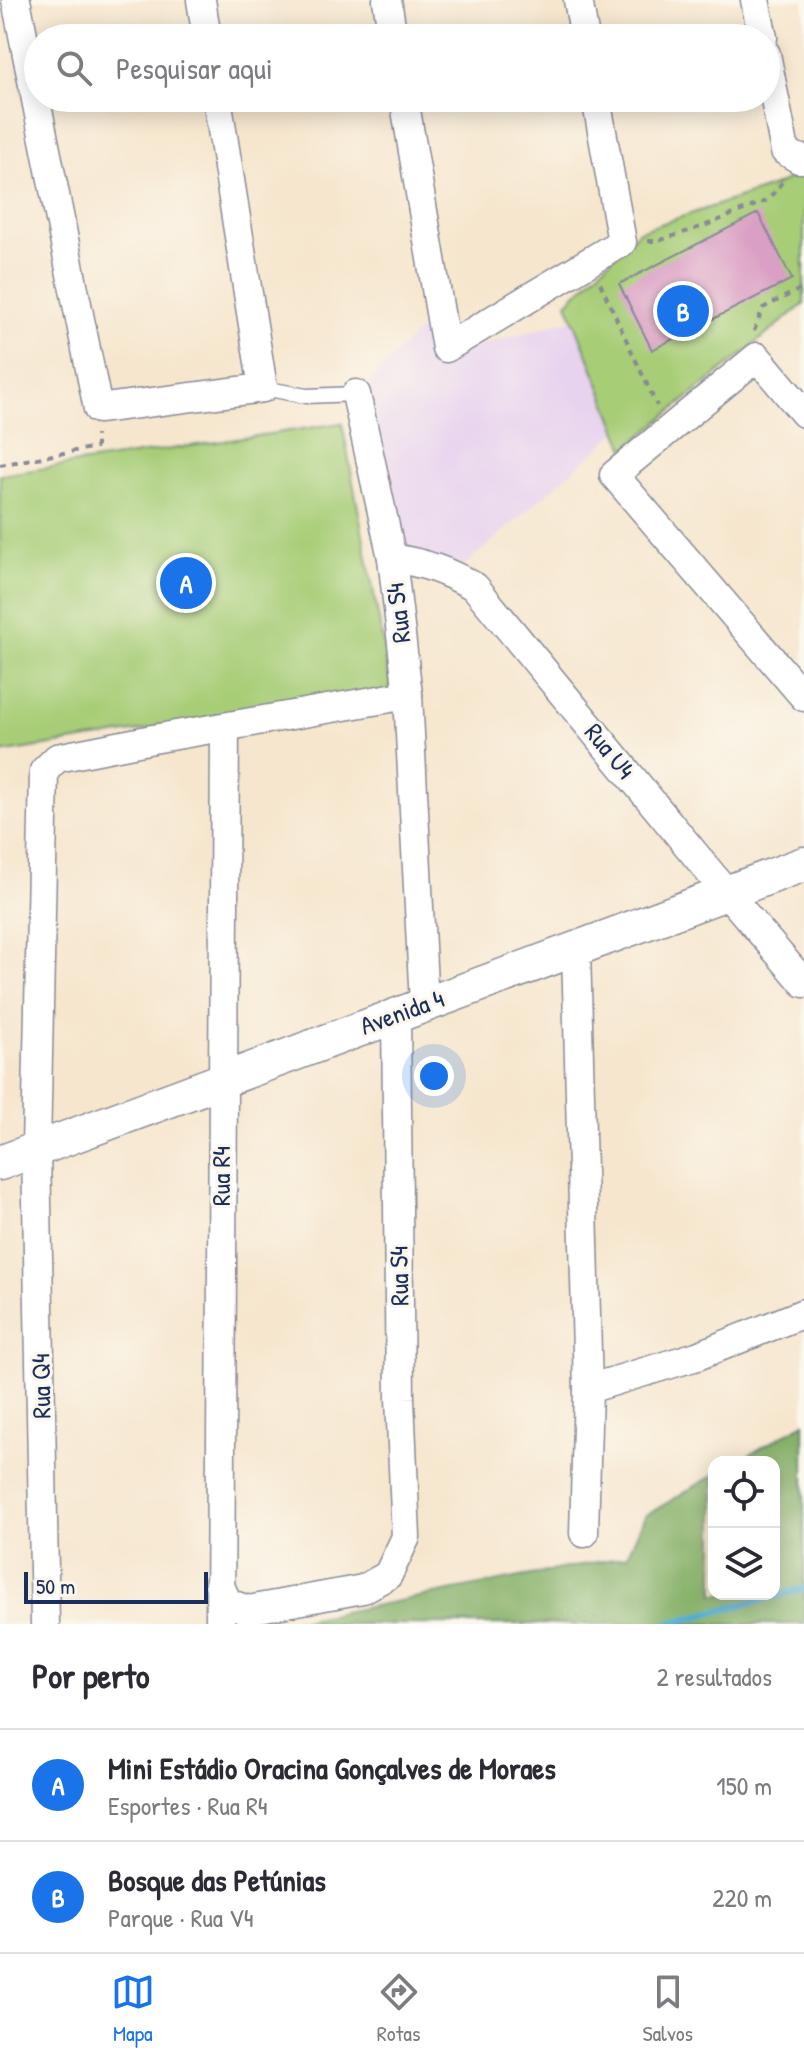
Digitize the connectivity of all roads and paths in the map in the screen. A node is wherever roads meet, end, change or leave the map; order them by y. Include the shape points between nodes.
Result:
1 (16, 0) edge
2 (201, 0) edge
3 (387, 0) edge
4 (578, 0) edge
5 (755, 0) edge
6 (205, 24) edge
7 (391, 24) edge
8 (582, 24) edge
9 (760, 24) edge
10 (24, 40) edge
11 (780, 102) edge
12 (38, 112) edge
13 (219, 112) edge
14 (406, 112) edge
15 (599, 112) edge
16 (796, 156) edge
17 (622, 242) junction
18 (590, 261) junction
19 (804, 287) edge
20 (757, 357) junction
21 (263, 388) junction
22 (356, 394) joint
23 (98, 409) junction
24 (804, 413) edge
25 (668, 430) junction
26 (0, 465) edge
27 (392, 558) junction
28 (408, 695) junction
29 (804, 697) edge
30 (225, 727) junction
31 (804, 864) edge
32 (726, 892) junction
33 (576, 950) junction
34 (804, 983) edge
35 (410, 1009) junction
36 (221, 1079) junction
37 (36, 1149) junction
38 (0, 1163) edge
39 (804, 1313) edge
40 (588, 1389) junction
41 (584, 1533) dead end
42 (219, 1584) junction
43 (45, 1624) edge
44 (220, 1624) edge

1 - 10 street
2 - 6 street
3 - 7 street
4 - 8 street
5 - 9 street
11 - 16 street
12 - 23 street
13 - 21 street
14 - 18 street via 446,348
15 - 17 street
16 - 17 path via 768,200 658,241
17 - 18 street
18 - 25 path
19 - 20 path via 763,308 753,328
20 - 24 street
20 - 25 street
21 - 22 lane via 306,396
21 - 23 street
22 - 27 street, Rua S4
23 - 26 path via 96,447
25 - 29 street via 614,475
27 - 28 street, Rua S4
27 - 32 street, Rua U4 via 448,572 475,587
28 - 30 street
28 - 35 street, Rua S4
30 - 36 street, Rua R4
30 - 37 street, Rua Q4 via 57,758 44,771
31 - 32 street, Avenida 4
32 - 33 street, Avenida 4
32 - 34 street, Rua U4
33 - 35 street, Avenida 4
33 - 40 street
35 - 36 street, Avenida 4
35 - 42 street, Rua S4 via 400,1398 406,1537 388,1575 363,1589 248,1610 228,1603
36 - 37 street, Avenida 4
36 - 42 street, Rua R4
37 - 38 street, Avenida 4
37 - 43 street, Rua Q4
39 - 40 street via 697,1356
40 - 41 street
42 - 44 street, Rua R4

